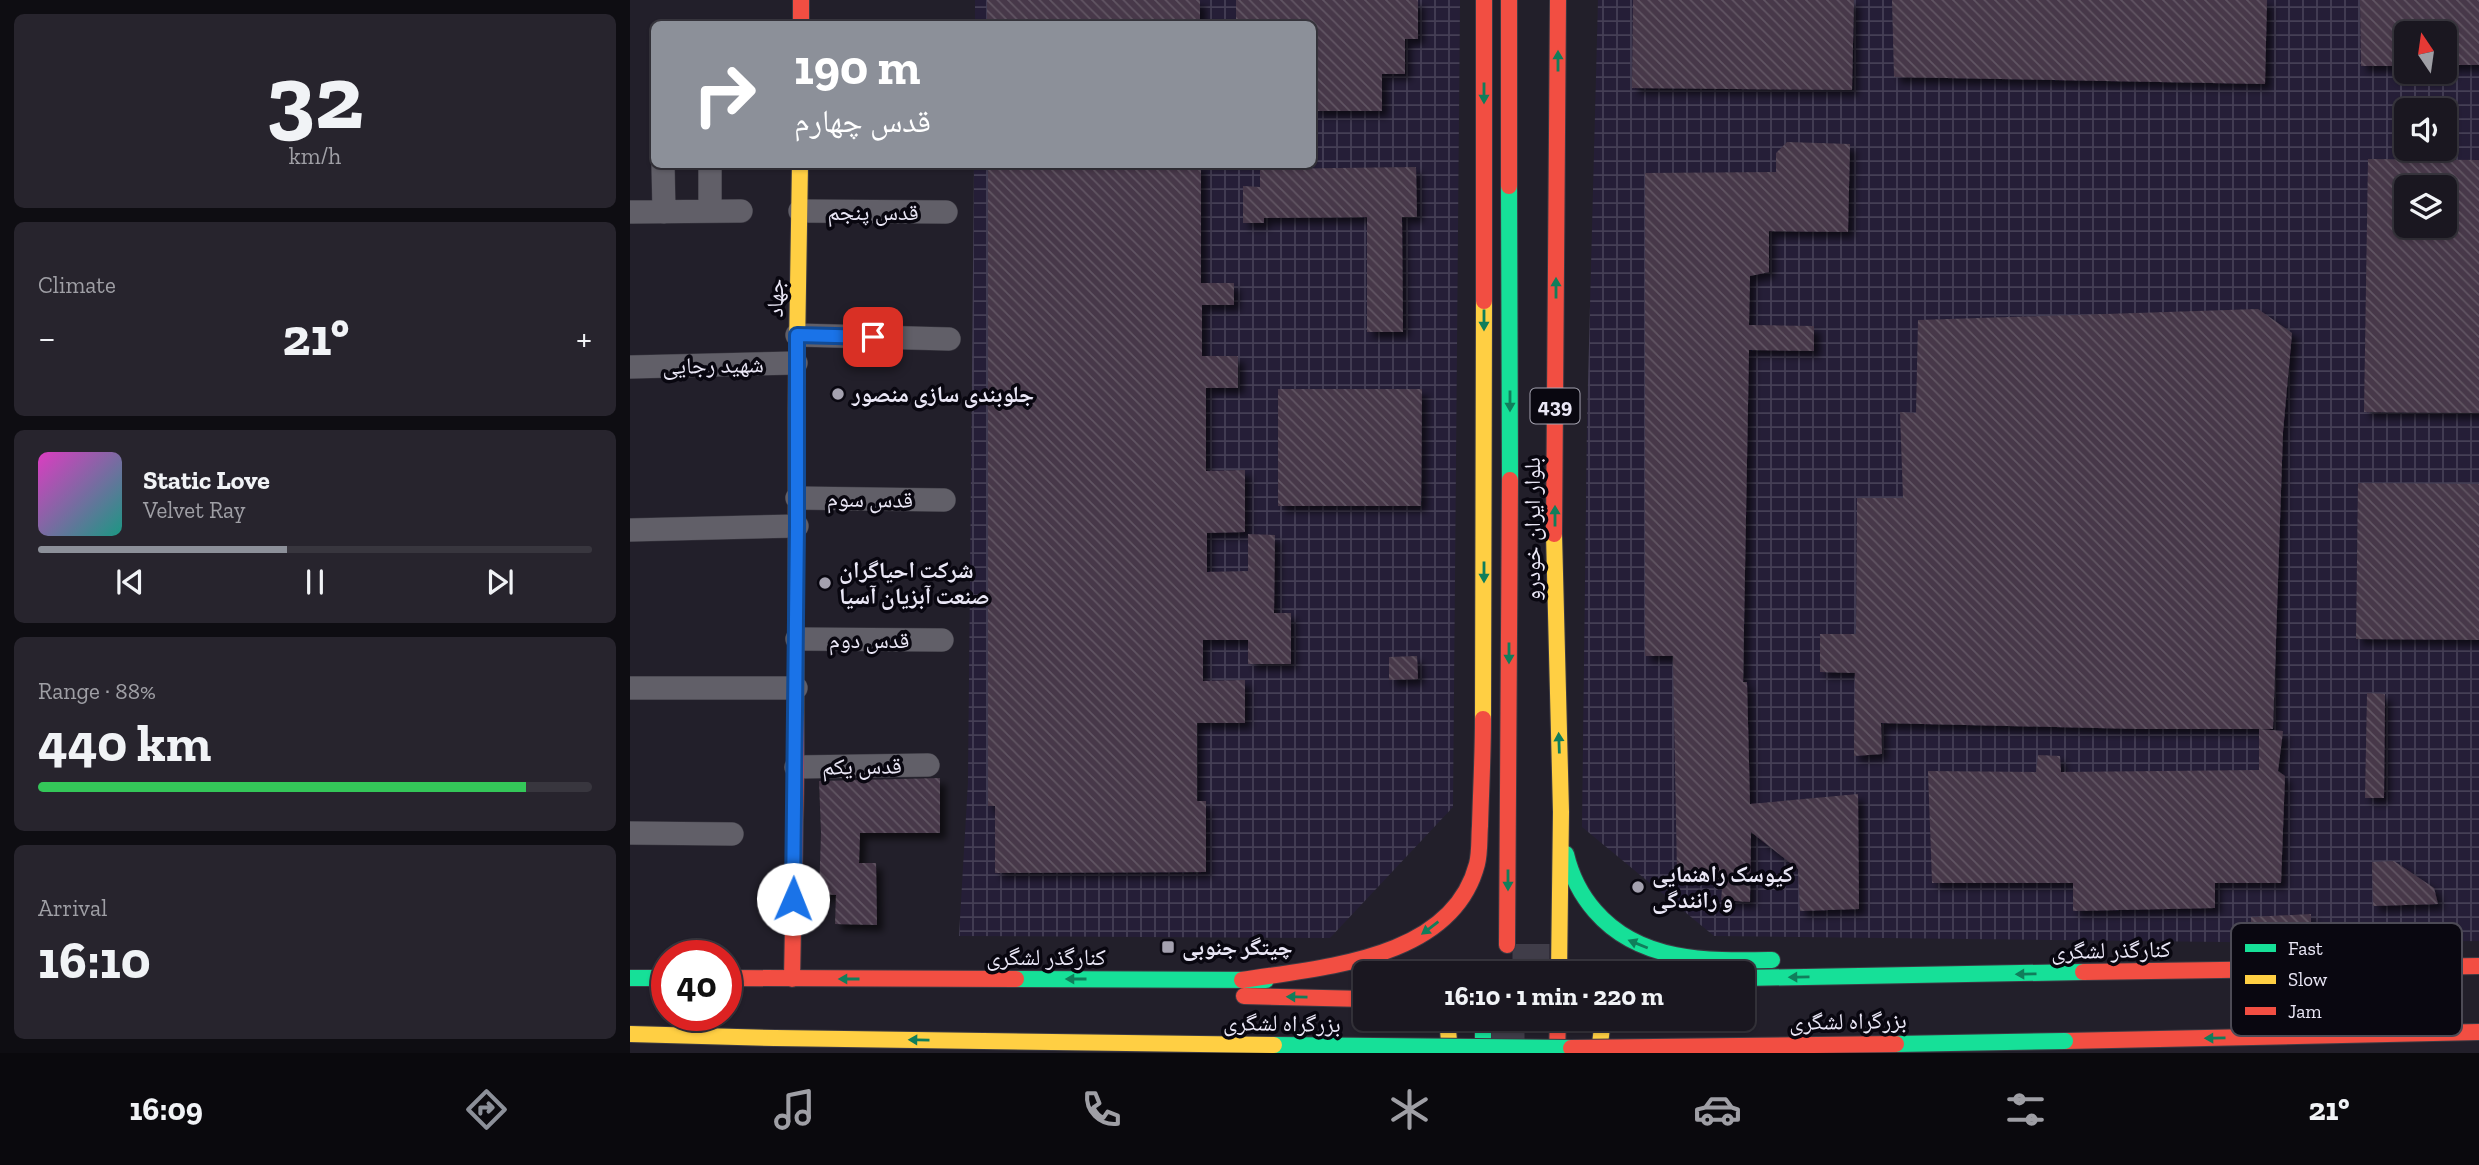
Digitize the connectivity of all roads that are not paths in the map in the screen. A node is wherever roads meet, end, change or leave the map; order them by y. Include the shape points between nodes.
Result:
1 (801, 0) edge
2 (1484, 0) edge
3 (1509, 0) edge
4 (1558, 0) edge
5 (801, 21) edge
6 (663, 168) edge
7 (710, 168) edge
8 (800, 168) edge
9 (741, 211) dead end
10 (800, 211) junction
11 (630, 212) edge
12 (664, 212) junction
13 (710, 212) junction
14 (946, 212) dead end
15 (797, 335) junction
16 (949, 339) dead end
17 (796, 363) junction
18 (630, 367) edge
19 (797, 498) junction
20 (944, 500) dead end
21 (797, 526) junction
22 (630, 530) edge
23 (797, 639) junction
24 (942, 640) dead end
25 (630, 688) edge
26 (796, 688) junction
27 (928, 765) dead end
28 (796, 767) junction
29 (1561, 812) junction
30 (630, 833) edge
31 (732, 834) dead end
32 (1507, 945) dead end
33 (1926, 959) dead end
34 (1786, 960) dead end
35 (1559, 961) edge
36 (2231, 971) edge
37 (2168, 972) junction
38 (630, 978) edge
39 (651, 978) edge
40 (742, 978) edge
41 (1755, 978) edge
42 (792, 979) junction
43 (1125, 979) junction
44 (1242, 980) junction
45 (1338, 980) dead end
46 (2049, 989) dead end
47 (1353, 999) edge
48 (1448, 1031) edge
49 (1483, 1031) edge
50 (1558, 1031) edge
51 (1602, 1031) edge
52 (630, 1034) edge
53 (2295, 1036) edge
54 (1450, 1053) edge
55 (1483, 1053) edge
56 (1557, 1053) edge
57 (1600, 1053) edge

1 - 5 main road
2 -> 44 main road via 1478,862 1468,890 1444,918 1412,942 1380,955
3 -> 32 main road, بلوار ایران خودرو / 439
29 -> 4 main road, بلوار ایران خودرو / 439 via 1554,584
6 - 12 street
7 - 13 street
8 - 10 main road, جهاد
9 - 13 street
10 - 14 street, قدس پنجم
10 - 15 main road, جهاد
11 - 12 street
12 - 13 street
15 - 16 street
15 - 17 main road, جهاد
17 - 18 street, شهید رجایی
17 - 19 main road, جهاد
19 - 20 street, قدس سوم
19 - 21 main road, جهاد
21 - 22 street
21 - 23 main road, جهاد
23 - 24 street, قدس دوم
23 - 26 main road, جهاد
25 - 26 street
26 - 28 main road, جهاد
27 - 28 street, قدس یکم
28 - 42 main road, جهاد
34 -> 29 main road via 1699,961 1666,956 1625,939 1596,915 1578,888 1567,860
29 - 35 main road, بلوار ایران خودرو / 439
30 - 31 street
33 - 37 main road via 2009,958
36 - 37 main road, کنارگذر لشگری
37 -> 41 main road, کنارگذر لشگری
37 - 46 main road
38 - 39 main road
40 - 42 main road, کنارگذر لشگری
43 -> 42 main road, کنارگذر لشگری
43 - 44 main road, کنارگذر لشگری
47 -> 43 main road via 1209,996
44 - 45 main road, کنارگذر لشگری
48 - 54 main road
49 - 55 main road
50 - 56 main road
51 - 57 main road
53 -> 52 main road, بزرگراه لشگری, bridge via 1622,1048

